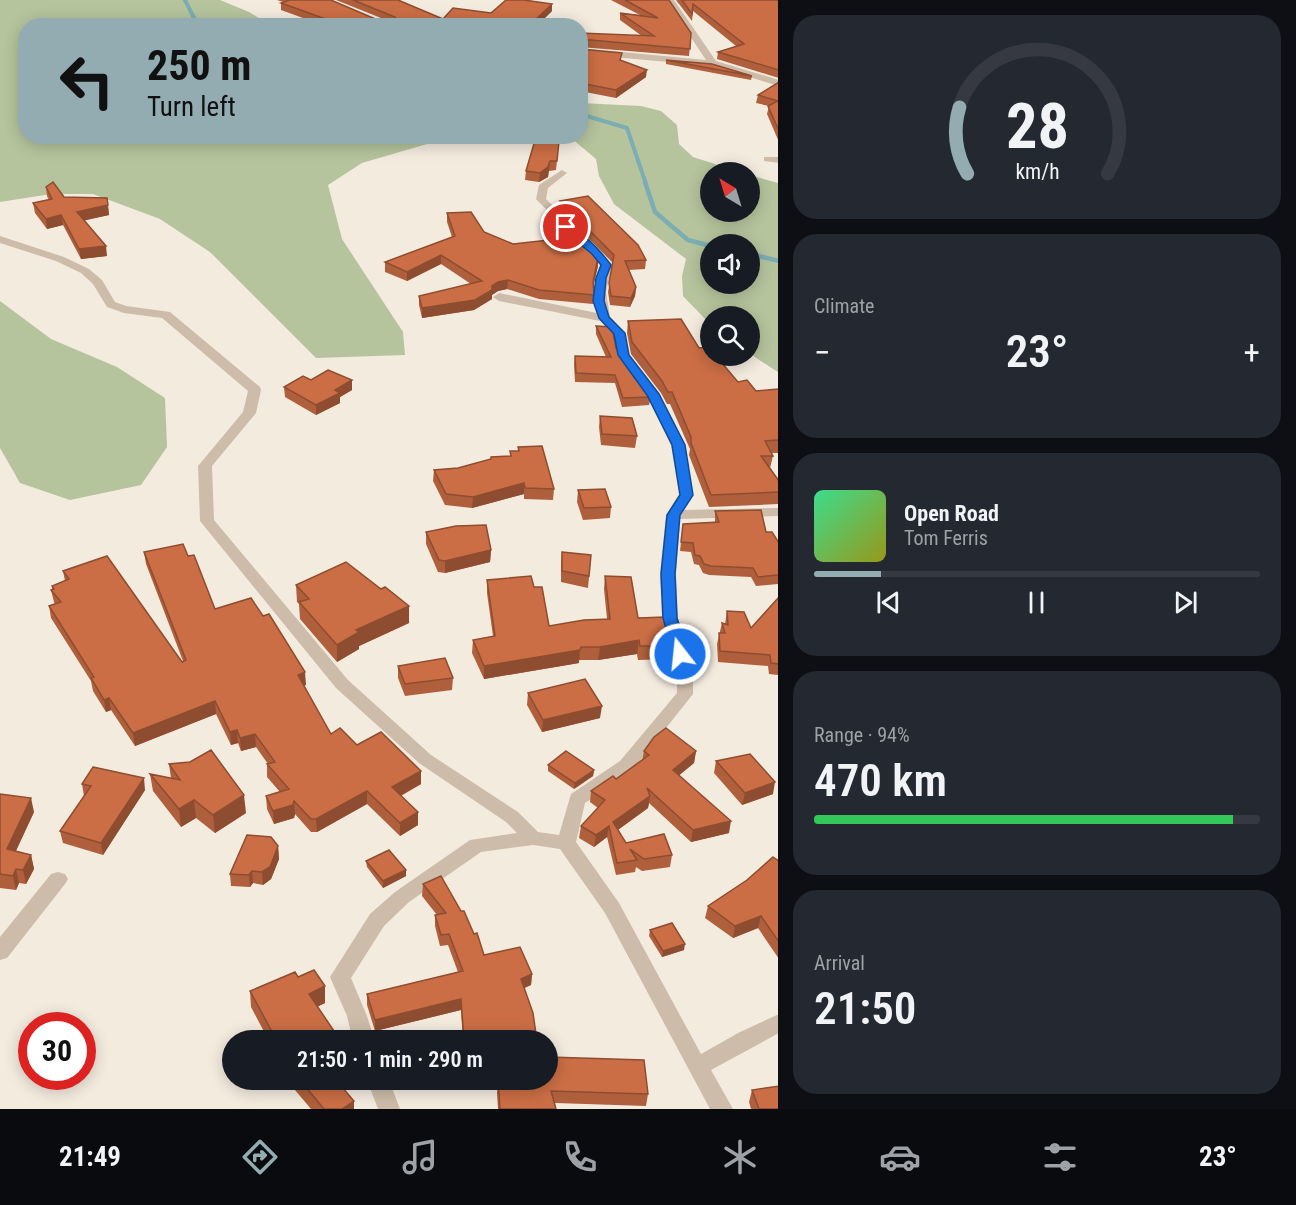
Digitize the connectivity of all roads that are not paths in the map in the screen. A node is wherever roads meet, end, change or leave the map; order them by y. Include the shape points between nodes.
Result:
1 (670, 0) edge
2 (588, 52) edge
3 (713, 63) junction
4 (778, 83) edge
5 (562, 173) dead end
6 (0, 239) edge
7 (499, 297) dead end
8 (604, 318) junction
9 (778, 512) edge
10 (673, 515) junction
11 (533, 838) junction
12 (566, 843) junction
13 (58, 879) dead end
14 (0, 952) edge
15 (778, 1023) edge
16 (361, 1030) edge
17 (697, 1067) junction
18 (382, 1090) edge
19 (389, 1109) edge
20 (722, 1109) edge

1 - 3 street
2 - 3 street
3 - 4 street
5 - 8 street via 543,187 541,199 606,265 598,301
6 - 11 street via 85,271 98,282 111,304 165,315 255,390 249,412 205,466 207,521 342,684 425,759 512,817
7 - 8 street
8 - 10 street via 619,333 623,355 653,394 678,445 686,495
9 - 10 street
10 - 12 street via 668,574 670,618 685,671 685,694 626,766 577,799
11 - 12 street
11 - 16 street via 477,845 402,897 377,920 340,977
12 - 17 street via 612,908
13 - 14 street
15 - 17 street
17 - 20 street
18 - 19 street

